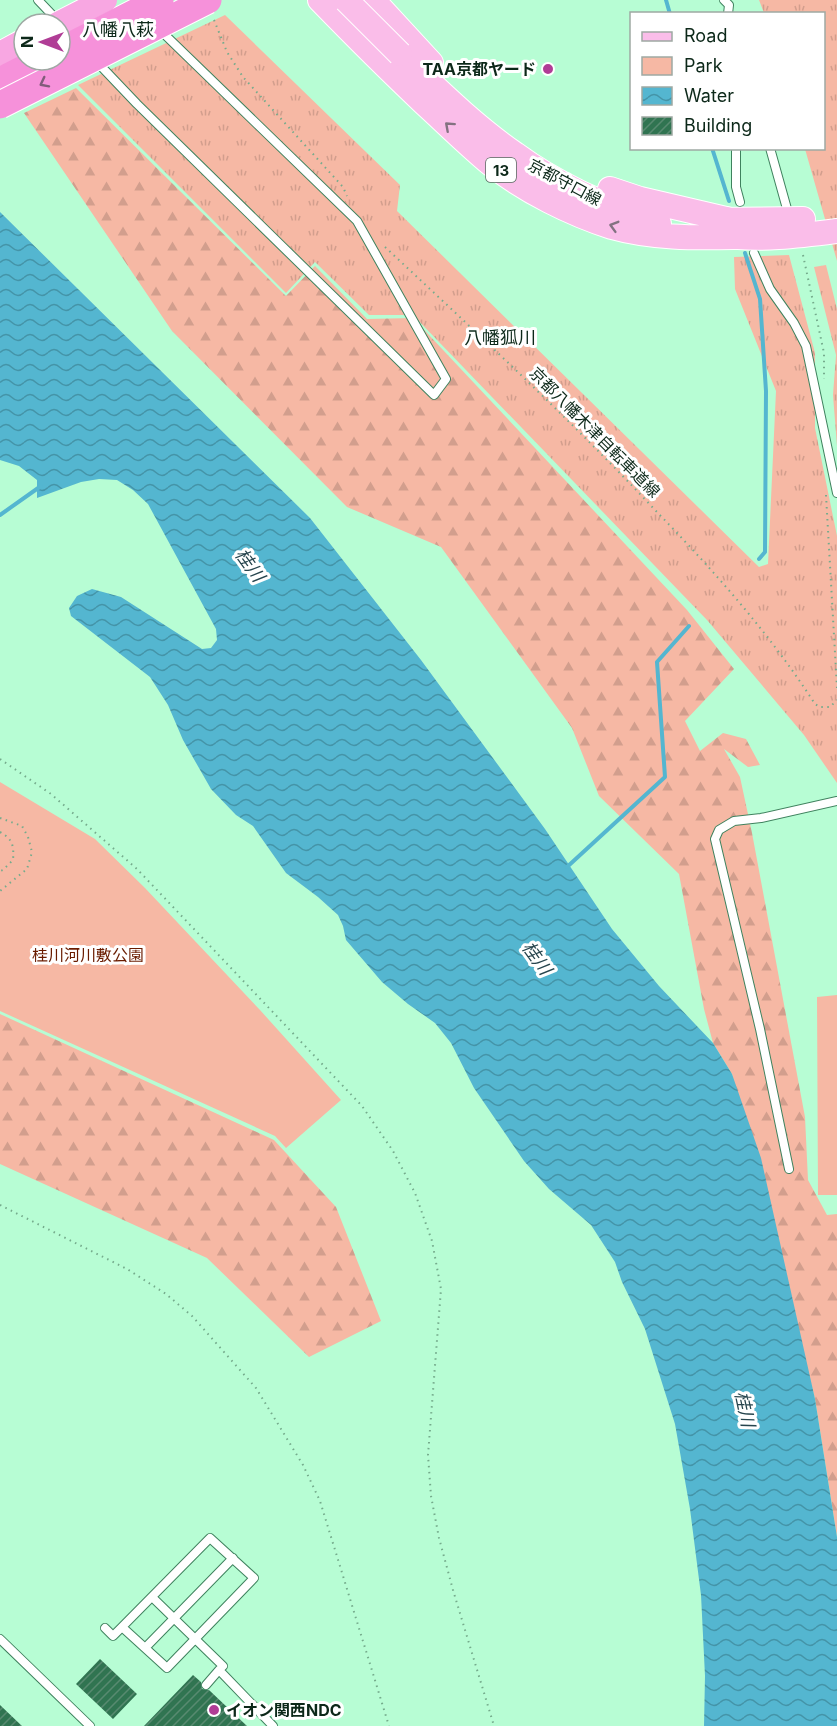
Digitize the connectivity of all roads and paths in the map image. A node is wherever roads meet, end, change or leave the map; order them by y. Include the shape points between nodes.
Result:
1 (105, 0) edge
2 (160, 0) edge
3 (320, 0) edge
4 (346, 0) edge
5 (373, 0) edge
6 (131, 2) dead end
7 (210, 8) edge
8 (72, 27) edge
9 (72, 31) edge
10 (72, 43) edge
11 (18, 72) edge
12 (0, 81) edge
13 (0, 105) edge
14 (736, 150) edge
15 (771, 150) edge
16 (837, 214) edge
17 (735, 220) junction
18 (357, 221) junction
19 (802, 231) junction
20 (837, 231) edge
21 (383, 245) dead end
22 (754, 252) dead end
23 (824, 386) dead end
24 (826, 492) dead end
25 (837, 493) edge
26 (837, 688) edge
27 (837, 700) edge
28 (0, 759) edge
29 (837, 801) edge
30 (0, 818) edge
31 (0, 832) edge
32 (0, 871) edge
33 (0, 891) edge
34 (789, 1169) dead end
35 (0, 1205) edge
36 (232, 1558) junction
37 (152, 1597) junction
38 (175, 1618) junction
39 (122, 1627) junction
40 (105, 1628) dead end
41 (0, 1639) edge
42 (195, 1639) junction
43 (145, 1648) junction
44 (219, 1670) junction
45 (206, 1685) dead end
46 (90, 1726) edge
47 (273, 1726) edge
48 (389, 1726) edge
49 (494, 1726) edge

1 - 8 highway, bridge
2 - 9 highway, bridge
17 -> 3 main road, 13 via 689,238 656,235 613,227 527,187 468,143
4 - 17 main road, 京都守口線 / 13, bridge via 470,119 559,181 630,213 695,221
5 - 17 main road, 13 via 486,115 550,161 631,196
6 - 18 lane
7 -> 13 highway, bridge
7 - 18 path via 227,52 243,77 343,186
10 - 18 lane via 434,395 446,379
11 - 12 highway
14 - 17 lane
15 - 19 lane
16 - 19 main road, 京都守口線 / 13
17 - 19 main road, 京都守口線 / 13
19 - 20 main road, 京都守口線 / 13
19 - 23 path via 825,353
21 - 27 path, 京都八幡木津自転車道線 via 513,367 695,552 766,636 815,704 830,707
22 - 25 lane via 770,289 806,346
24 - 26 path
28 - 49 path via 82,819 145,877 362,1106 393,1151 415,1193 432,1241 441,1289 428,1455 431,1496 453,1590
29 - 34 lane via 734,821 719,830 715,839
30 - 33 path via 22,826 32,852 27,869
31 - 32 path via 9,837 14,848 13,860
35 - 48 path via 127,1269 166,1294 192,1316 256,1388 320,1501
36 - 37 lane via 210,1538
36 - 38 lane
36 - 42 lane via 254,1578
37 - 38 lane
37 - 39 lane
38 - 42 lane
38 - 43 lane
39 - 40 lane via 113,1636
39 - 43 lane
41 - 46 lane
42 - 43 lane via 166,1668
42 - 44 lane via 223,1666
44 - 45 lane
44 - 47 lane

